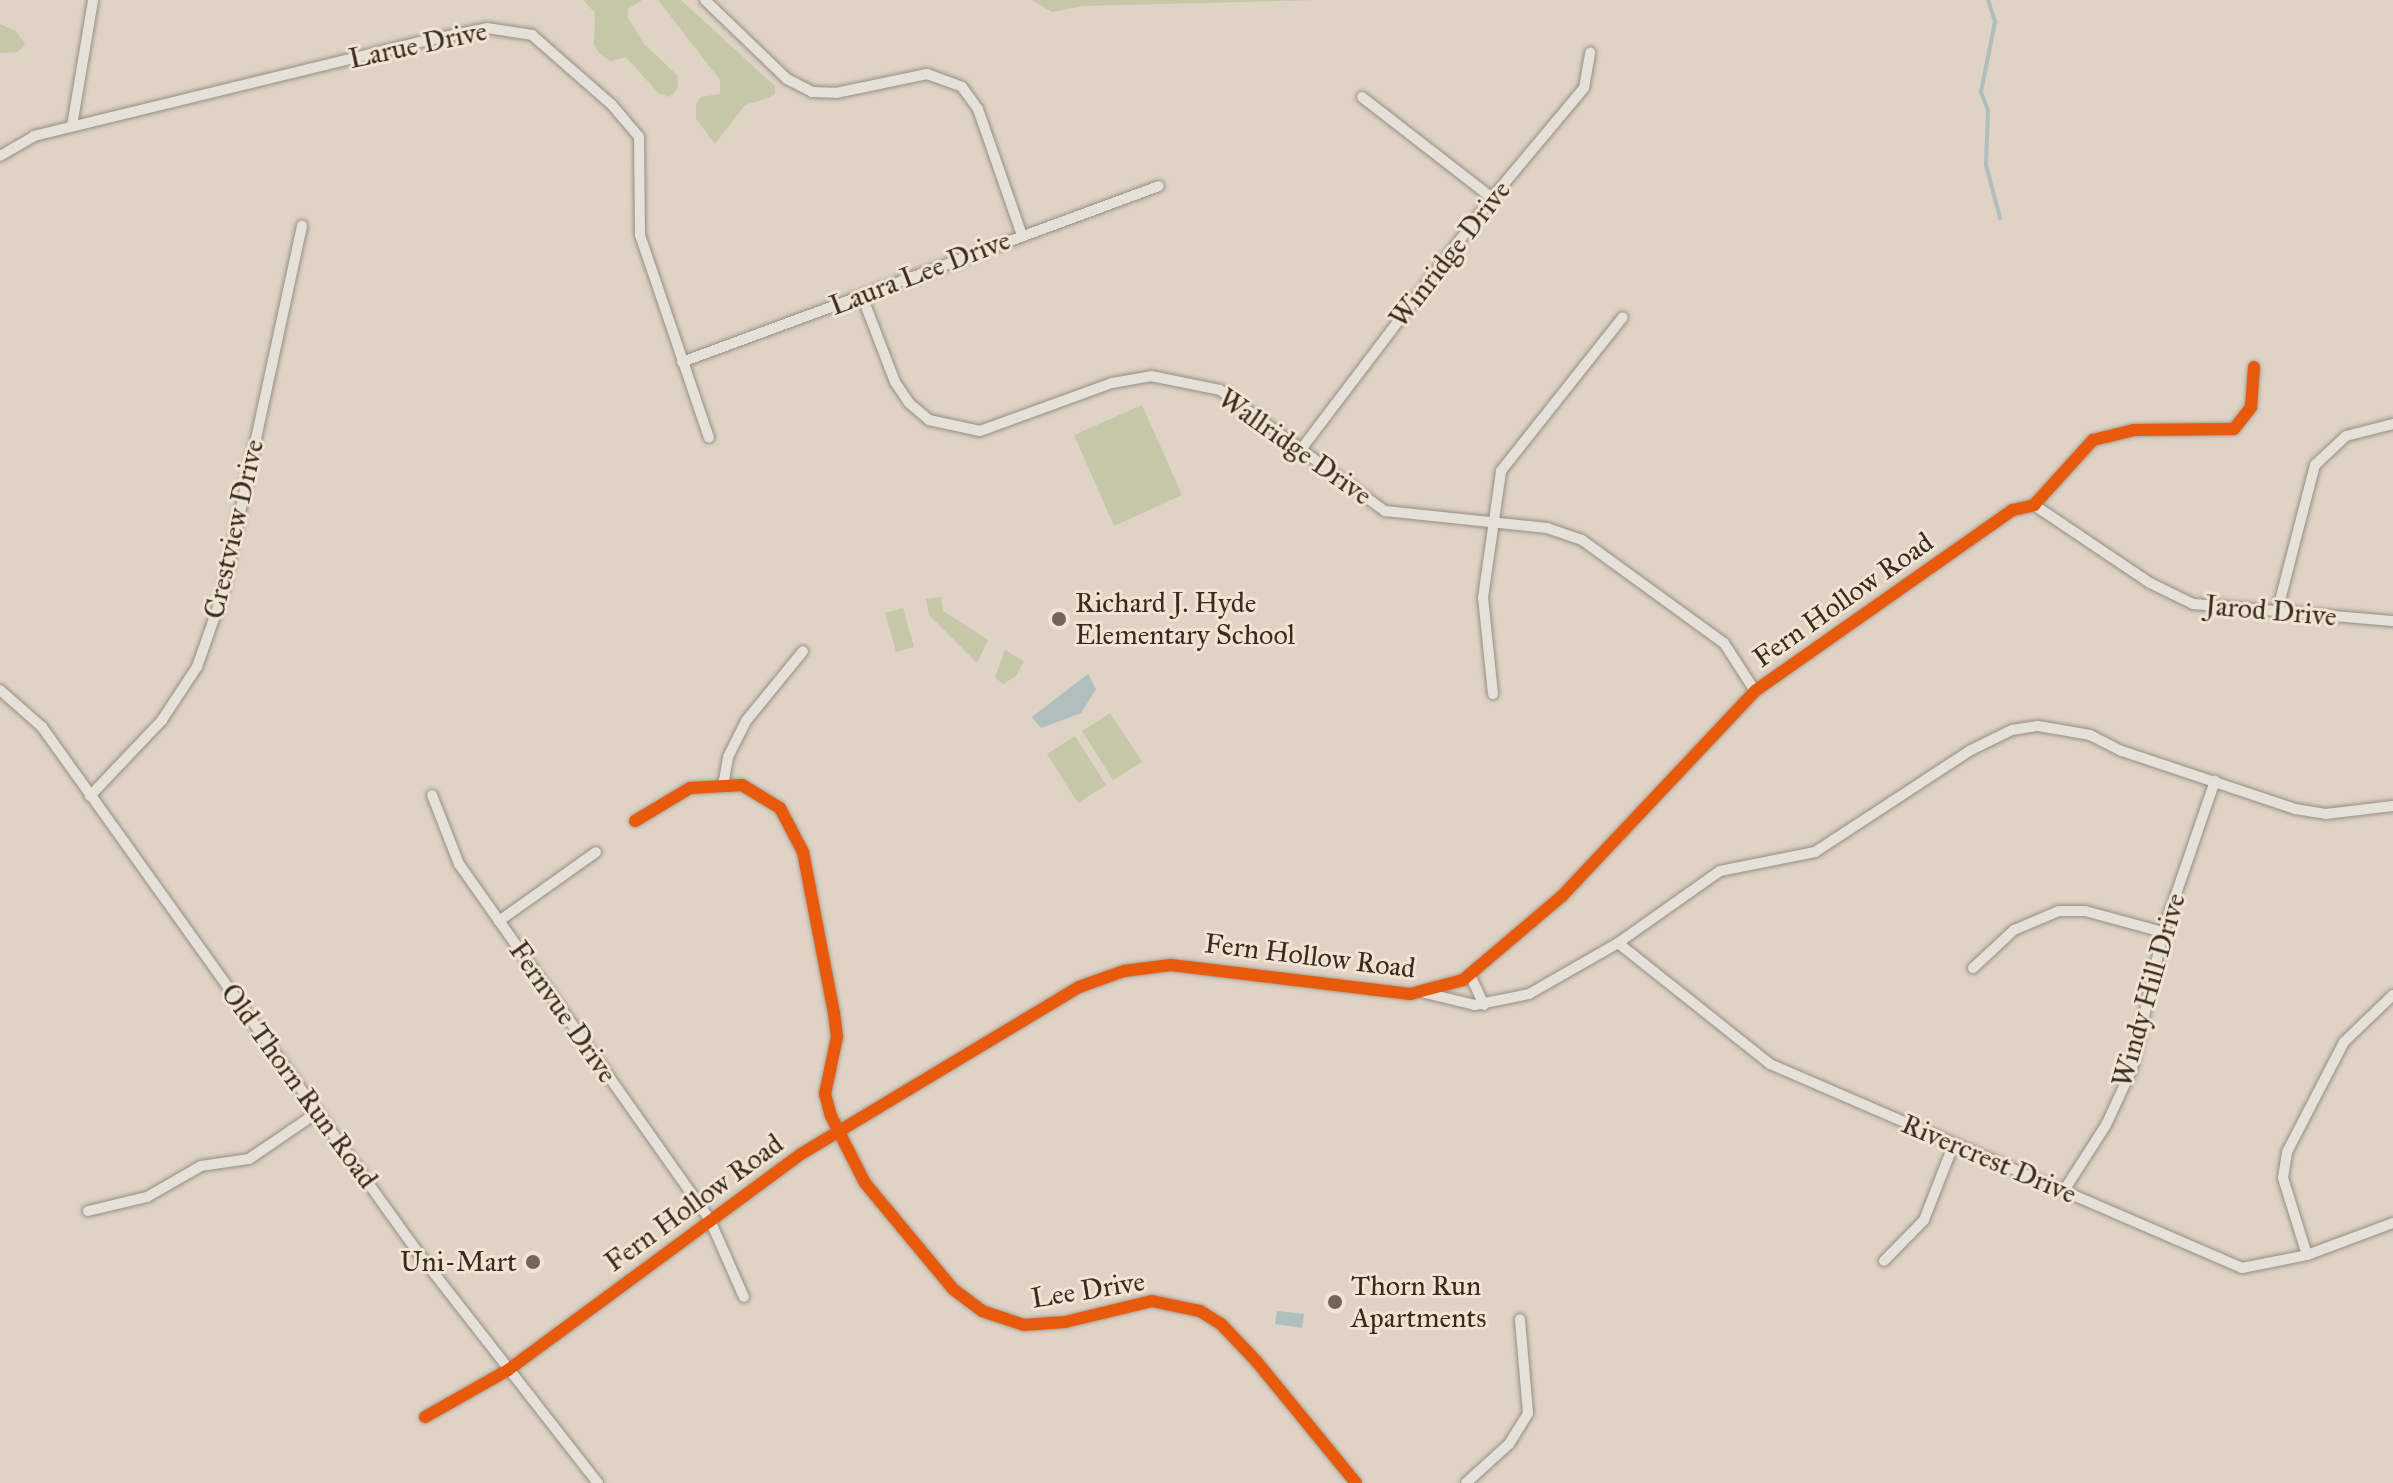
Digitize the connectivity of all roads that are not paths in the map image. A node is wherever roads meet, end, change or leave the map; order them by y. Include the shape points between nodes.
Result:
1 (93, 0) edge
2 (705, 0) edge
3 (1590, 53) dead end
4 (1362, 97) dead end
5 (72, 126) junction
6 (0, 156) edge
7 (1159, 186) dead end
8 (1492, 198) junction
9 (302, 226) dead end
10 (1022, 235) junction
11 (862, 296) junction
12 (1623, 317) dead end
13 (682, 362) junction
14 (2254, 367) dead end
15 (2393, 424) edge
16 (709, 438) dead end
17 (1299, 452) junction
18 (2034, 505) junction
19 (1491, 524) junction
20 (2277, 612) junction
21 (2393, 621) edge
22 (803, 651) dead end
23 (0, 690) edge
24 (1755, 691) junction
25 (1493, 694) dead end
26 (2215, 781) junction
27 (723, 786) junction
28 (432, 795) dead end
29 (90, 796) junction
30 (2393, 806) edge
31 (635, 821) dead end
32 (596, 852) dead end
33 (499, 921) junction
34 (2163, 932) junction
35 (1618, 943) junction
36 (1973, 968) dead end
37 (1470, 975) junction
38 (1425, 993) junction
39 (2393, 995) edge
40 (1484, 1005) junction
41 (318, 1112) junction
42 (838, 1134) junction
43 (1953, 1146) junction
44 (2065, 1189) junction
45 (88, 1211) dead end
46 (710, 1220) junction
47 (2393, 1223) edge
48 (2307, 1255) junction
49 (1884, 1261) dead end
50 (744, 1297) dead end
51 (1520, 1319) dead end
52 (508, 1370) junction
53 (425, 1417) dead end
54 (598, 1483) edge
55 (1356, 1483) edge
56 (1466, 1483) edge

1 - 5 street
2 - 10 street via 787,79 812,92 836,93 927,74 962,87 978,109
3 - 8 street, Winridge Drive via 1584,88
4 - 8 street
5 - 6 street, Larue Drive via 34,136
5 - 13 street, Larue Drive via 475,30 510,29 532,35 612,105 639,137 640,235
7 - 10 street, Laura Lee Drive
8 - 17 street, Winridge Drive
9 - 29 street, Crestview Drive via 222,596 197,667 162,720
10 - 11 street, Laura Lee Drive
11 - 13 street, Laura Lee Drive
11 - 17 street, Wallridge Drive via 901,393 917,412 942,426 991,429 1112,383 1151,376 1220,390
12 - 19 street via 1501,471
13 - 16 street, Larue Drive
14 - 18 street, Fern Hollow Road via 2251,407 2234,429 2112,432 2082,449
15 - 20 street via 2346,436 2315,465
17 - 19 street, Wallridge Drive via 1385,511
18 - 20 street, Jarod Drive via 2178,599
18 - 24 street, Fern Hollow Road via 2013,510
19 - 24 street, Wallridge Drive via 1547,528 1582,540 1724,643
19 - 25 street via 1483,598
20 - 21 street, Jarod Drive
22 - 27 street via 746,721 728,757
23 - 29 street, Old Thorn Run Road via 42,727
24 - 37 street, Fern Hollow Road via 1562,896
26 - 30 street via 2326,814
26 - 34 street, Windy Hill Drive
26 - 35 street via 2090,735 2038,726 2012,730 1971,750 1815,852 1720,871
27 - 31 street via 690,788
27 - 42 street, Lee Drive via 742,785 780,808 803,852 835,1025 825,1094
28 - 33 street, Fernvue Drive via 459,864
29 - 41 street, Old Thorn Run Road
32 - 33 street
33 - 46 street, Fernvue Drive
34 - 36 street via 2085,911 2059,911 2014,930
34 - 44 street, Windy Hill Drive via 2132,1069 2106,1125
35 - 40 street via 1529,994
35 - 43 street, Rivercrest Drive via 1770,1064
37 - 38 street, Fern Hollow Road
37 - 40 street
38 - 40 street via 1449,1002
38 - 42 street, Fern Hollow Road via 1229,968 1171,965 1124,971 1079,987
39 - 48 street via 2344,1042 2287,1152 2283,1178
41 - 45 street via 249,1159 201,1166 147,1197
41 - 52 street, Old Thorn Run Road
42 - 46 street, Fern Hollow Road
42 - 55 street, Lee Drive via 865,1183 953,1289 982,1311 1024,1325 1065,1322 1152,1301 1200,1311 1221,1324 1259,1364
43 - 44 street, Rivercrest Drive
43 - 49 street via 1924,1220
44 - 48 street, Rivercrest Drive via 2242,1268
46 - 50 street, Fernvue Drive
46 - 52 street, Fern Hollow Road
47 - 48 street, Rivercrest Drive
51 - 56 street via 1528,1413 1509,1444
52 - 53 street, Fern Hollow Road
52 - 54 street, Old Thorn Run Road

